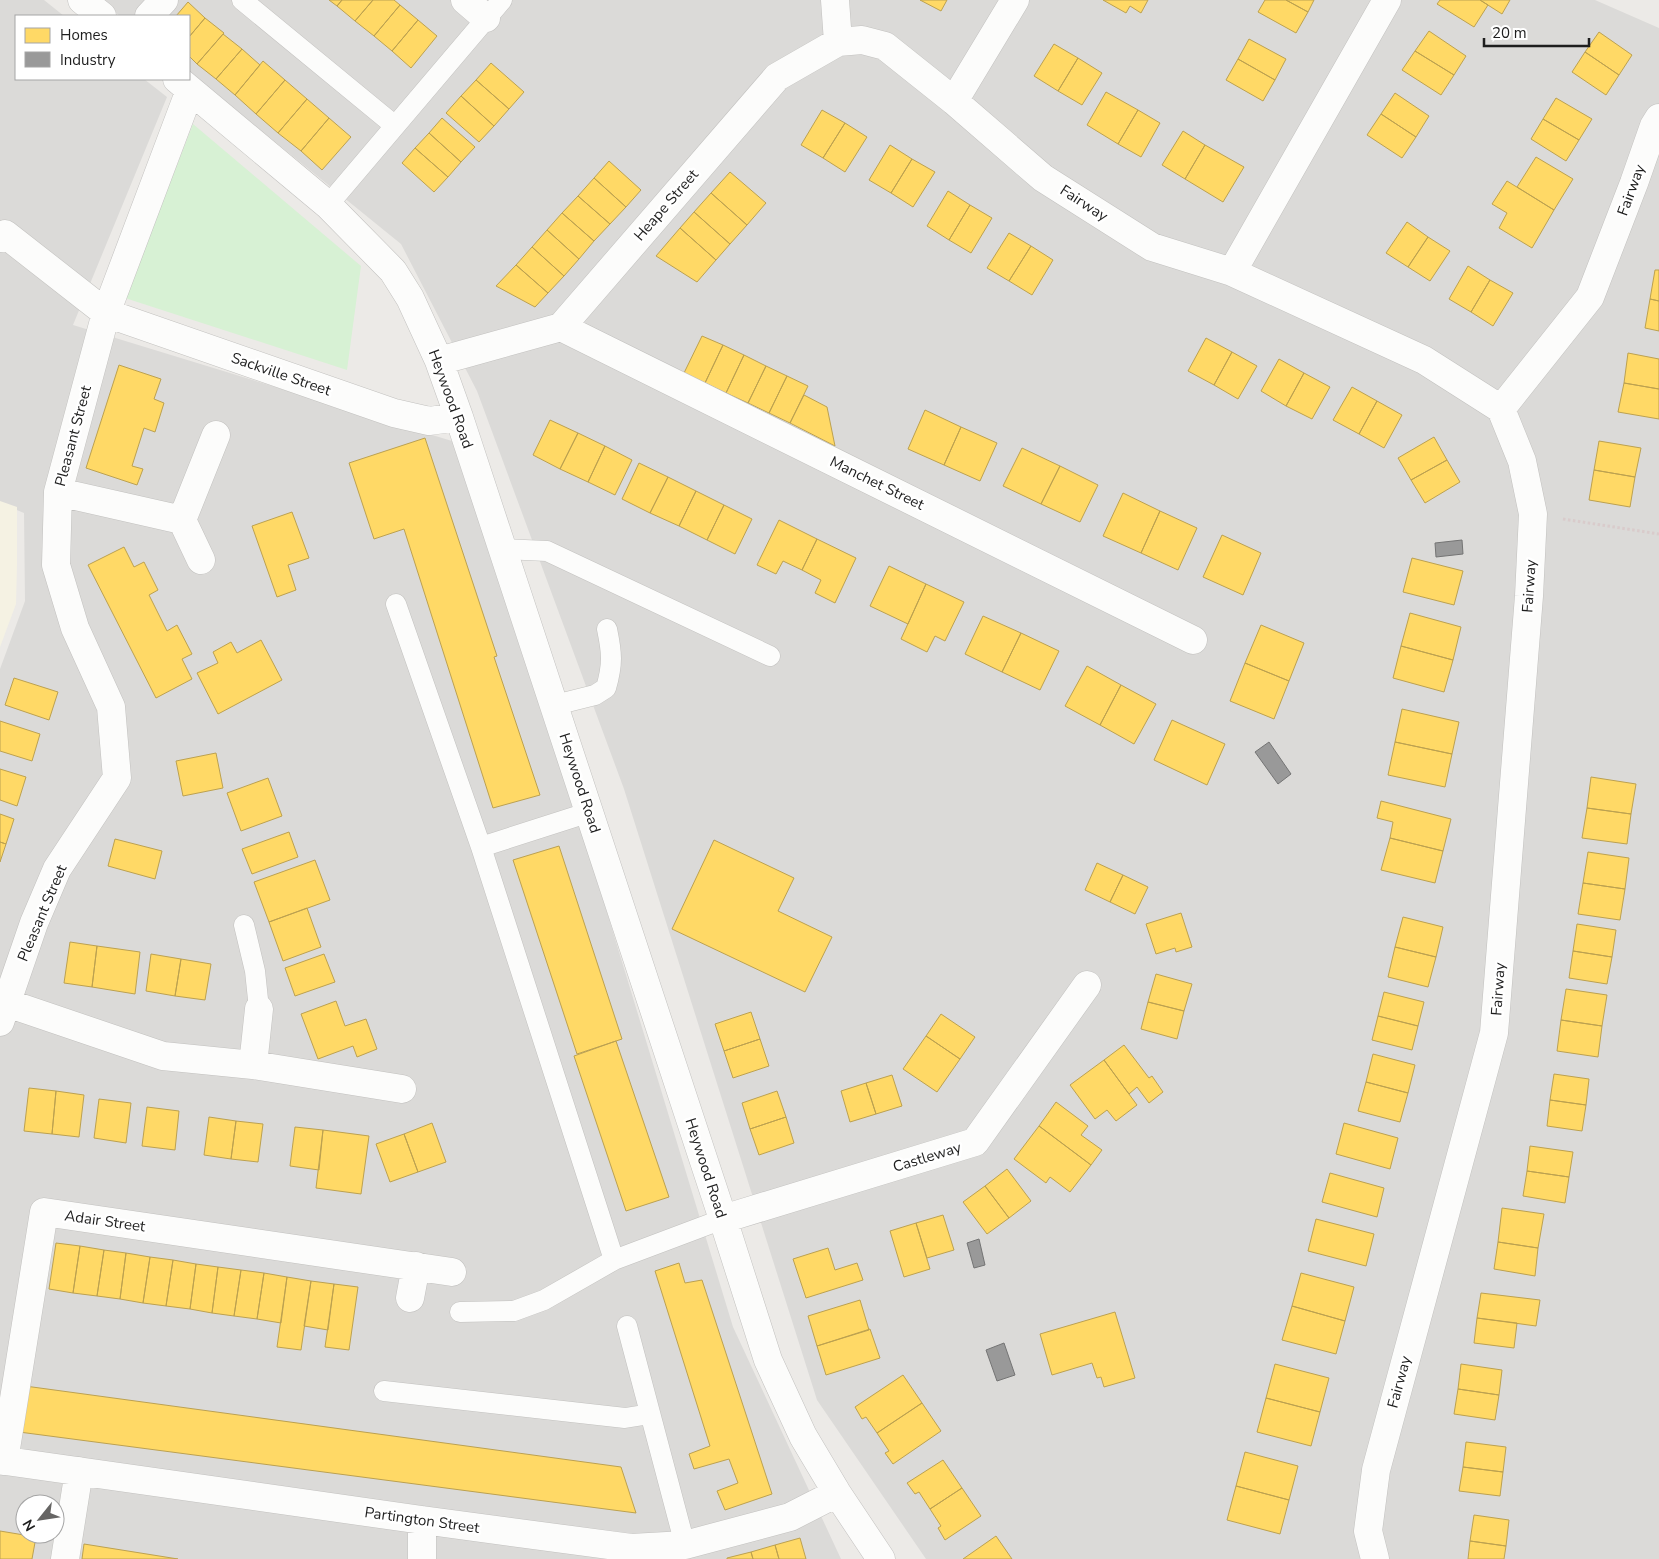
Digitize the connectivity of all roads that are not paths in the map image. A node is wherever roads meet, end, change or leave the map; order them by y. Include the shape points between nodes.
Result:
1 (82, 0) edge
2 (164, 0) edge
3 (242, 0) edge
4 (465, 0) edge
5 (834, 0) edge
6 (1015, 0) edge
7 (1387, 0) edge
8 (494, 9) edge
9 (101, 15) edge
10 (150, 15) edge
11 (838, 42) junction
12 (885, 46) joint
13 (183, 84) edge
14 (954, 101) junction
15 (1659, 118) edge
16 (394, 125) junction
17 (328, 205) junction
18 (0, 238) edge
19 (1232, 272) junction
20 (106, 313) junction
21 (561, 326) junction
22 (439, 361) junction
23 (1501, 409) junction
24 (459, 417) junction
25 (216, 435) dead end
26 (58, 492) junction
27 (182, 520) junction
28 (502, 549) junction
29 (201, 560) dead end
30 (396, 604) dead end
31 (607, 629) dead end
32 (1193, 640) dead end
33 (770, 656) dead end
34 (554, 705) junction
35 (590, 812) junction
36 (481, 847) junction
37 (244, 925) dead end
38 (1087, 984) dead end
39 (259, 1009) joint
40 (4, 1013) edge
41 (253, 1065) junction
42 (402, 1089) dead end
43 (723, 1219) junction
44 (614, 1260) junction
45 (416, 1266) junction
46 (452, 1272) dead end
47 (410, 1298) dead end
48 (460, 1312) dead end
49 (627, 1326) dead end
50 (384, 1391) dead end
51 (650, 1414) junction
52 (2, 1460) edge
53 (79, 1471) junction
54 (837, 1493) junction
55 (422, 1520) junction
56 (685, 1545) junction
57 (65, 1559) edge
58 (422, 1559) edge
59 (881, 1559) edge
60 (1375, 1559) edge

1 - 9 street
2 - 10 street
3 - 16 lane
4 - 8 street
5 - 11 street
6 - 14 street
7 - 19 street
8 - 16 lane
11 - 12 street, Heape Street via 862,40
11 - 21 street, Heape Street via 777,77
12 - 14 street, Fairway
13 - 17 street, Heywood Road
13 - 20 street, Pleasant Street
14 - 19 street, Fairway via 1044,178 1152,247
15 - 23 street, Fairway via 1590,297
16 - 17 lane
17 - 22 street, Heywood Road via 393,271 410,298
18 - 20 street, Sackville Street via 4,234
19 - 23 street, Fairway via 1424,360
20 - 24 street, Sackville Street via 394,413 429,420
20 - 26 street, Pleasant Street
21 - 22 street
21 - 32 street, Manchet Street
22 - 24 street, Heywood Road
23 - 60 street, Fairway via 1522,461 1533,514 1494,1033 1376,1470 1368,1531
24 - 28 street, Heywood Road
25 - 27 street
26 - 27 street
26 - 40 street, Pleasant Street via 56,565 74,628 111,707 116,778 58,869 34,923
27 - 29 street
28 - 33 lane via 547,551
28 - 34 street, Heywood Road
30 - 36 lane
31 - 34 lane via 612,669 606,688 595,695
34 - 35 street, Heywood Road
35 - 36 lane
35 - 43 street, Heywood Road
36 - 44 lane
37 - 39 lane via 256,971
38 - 43 street, Castleway via 975,1142
39 - 41 street
40 - 41 street, Pleasant Street via 163,1056
41 - 42 street, Pleasant Street
43 - 44 lane
43 - 54 street, Heywood Road via 768,1360 803,1436
44 - 48 lane via 544,1300 514,1311
45 - 46 street, Adair Street
45 - 47 street
45 - 52 street, Adair Street via 44,1212
49 - 51 lane
50 - 51 lane via 625,1418
51 - 56 lane
52 - 53 street, Partington Street
53 - 55 street, Partington Street
53 - 57 street
54 - 56 street, Partington Street via 790,1517
54 - 59 street, Heywood Road
55 - 56 street, Partington Street via 631,1548
55 - 58 street

